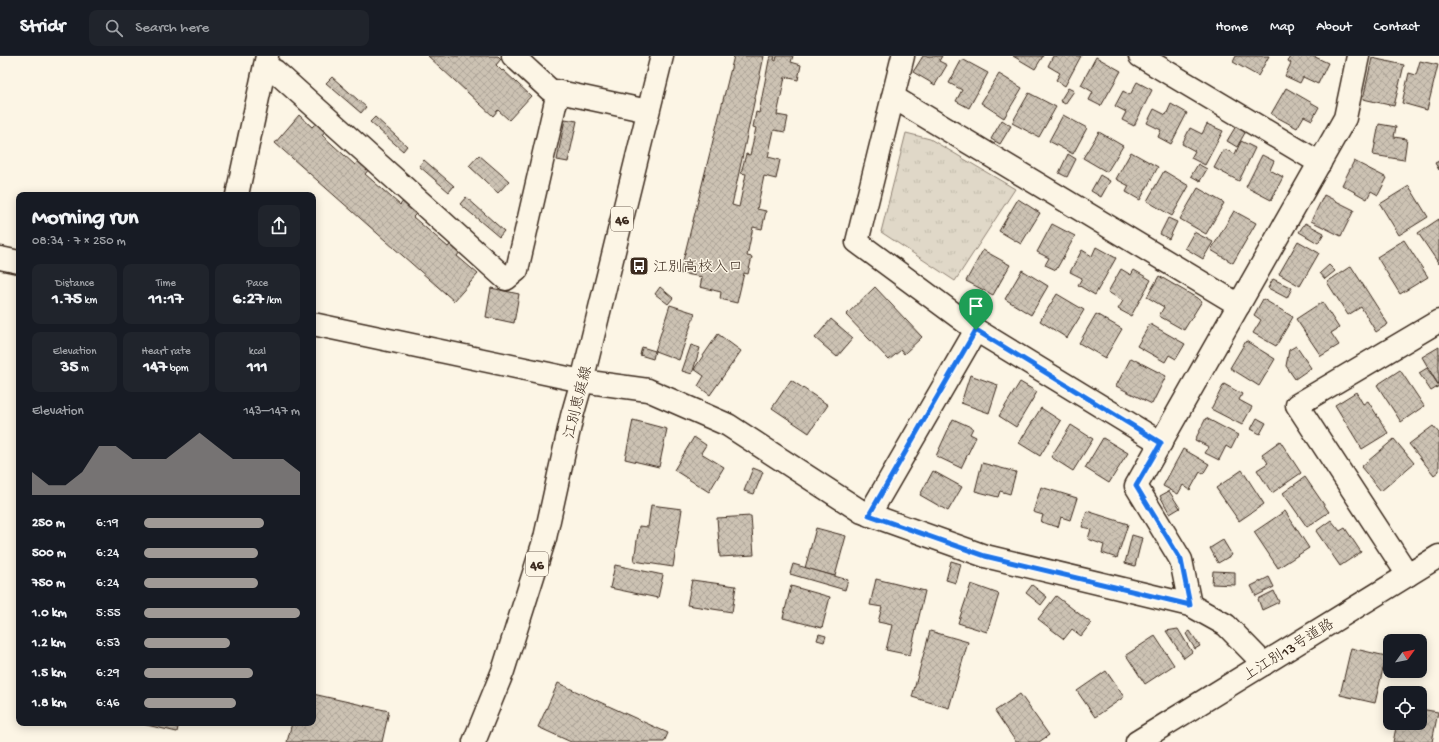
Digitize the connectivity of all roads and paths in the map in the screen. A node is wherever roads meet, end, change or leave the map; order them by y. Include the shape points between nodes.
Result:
1 (513, 56) edge
2 (662, 56) edge
3 (903, 56) edge
4 (1140, 56) edge
5 (1358, 56) edge
6 (266, 61) edge
7 (558, 92) junction
8 (893, 97) junction
9 (648, 111) junction
10 (1320, 163) junction
11 (238, 192) edge
12 (0, 258) edge
13 (16, 261) edge
14 (1239, 305) junction
15 (1439, 321) edge
16 (316, 325) edge
17 (976, 330) junction
18 (582, 381) junction
19 (1161, 443) junction
20 (869, 515) junction
21 (1439, 556) edge
22 (1408, 575) junction
23 (1190, 605) junction
24 (1264, 664) junction
25 (474, 742) edge
26 (1137, 742) edge

1 - 7 street via 550,90
2 - 9 street, 江別恵庭線 / 46
3 - 8 street
4 - 10 street
5 - 10 street via 1346,118
6 - 7 street via 275,72 506,280 517,270
6 - 11 street
7 - 9 street
8 - 14 street
8 - 17 street via 857,242
9 - 18 street, 江別恵庭線 / 46
10 - 14 street
12 - 13 street
14 - 19 street
15 - 22 street via 1297,405
16 - 18 street
17 - 19 street
17 - 20 street
18 - 20 street via 648,390 728,425
18 - 25 street, 江別恵庭線 / 46 via 545,538 503,671
19 - 23 street via 1136,486 1181,560
20 - 23 street via 985,556
21 - 22 street, 上江別13号道路
22 - 24 street, 上江別13号道路
23 - 24 street via 1226,625
24 - 26 street, 上江別13号道路

